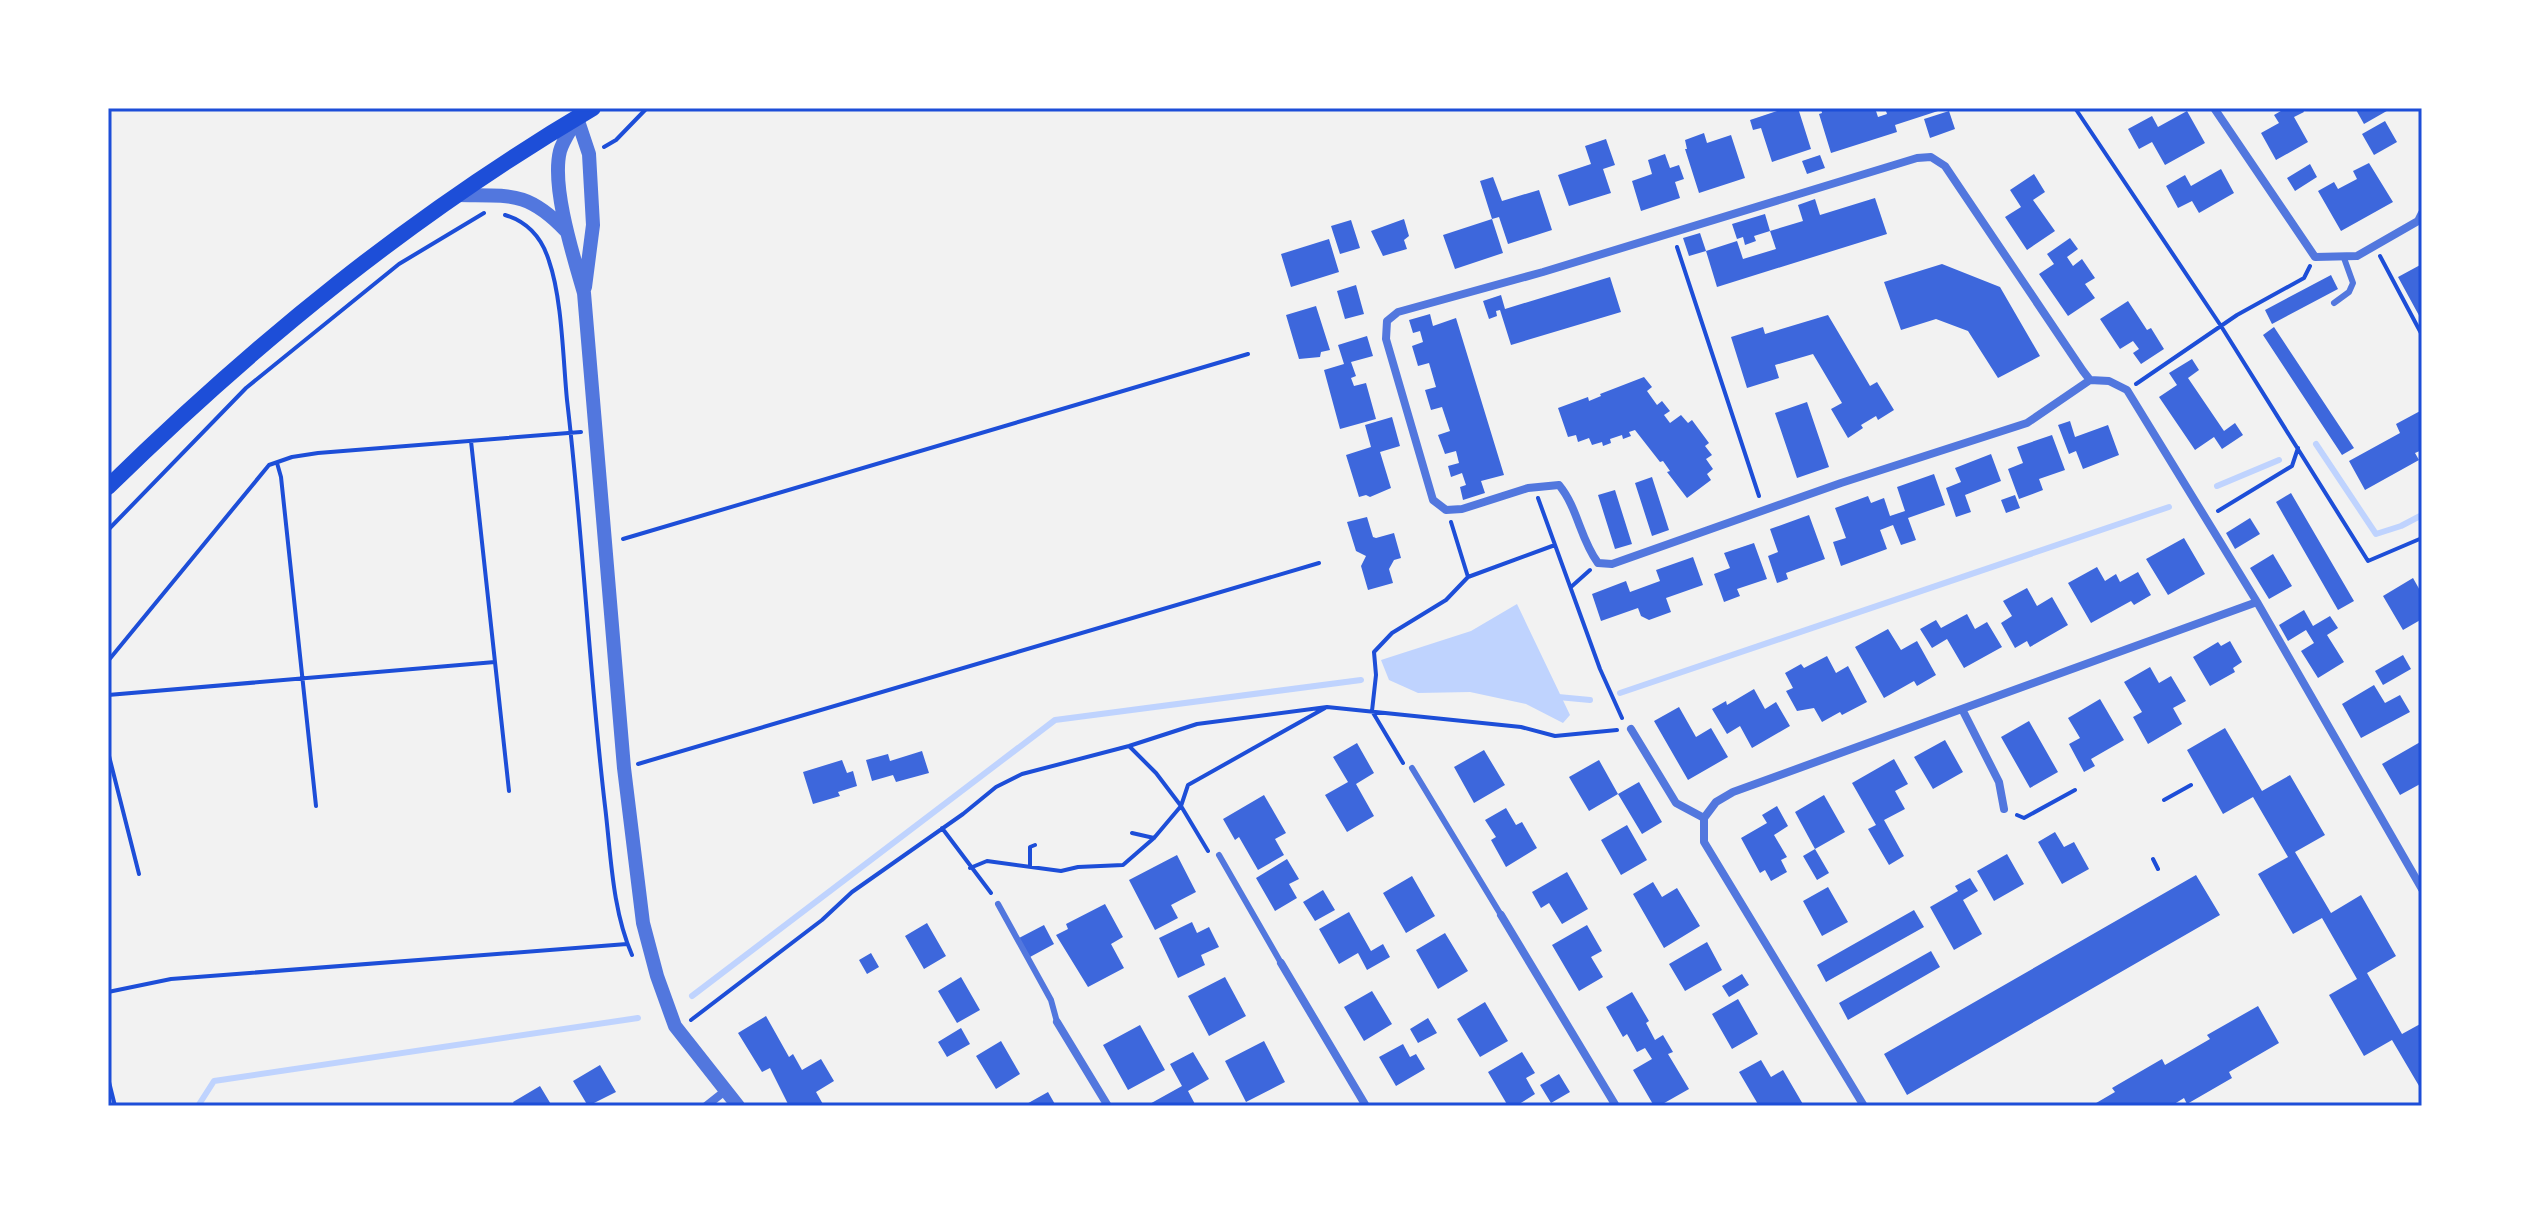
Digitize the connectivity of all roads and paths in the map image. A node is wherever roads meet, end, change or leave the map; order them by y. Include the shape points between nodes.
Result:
1 (593, 108) edge
2 (647, 108) edge
3 (2075, 108) edge
4 (2214, 108) edge
5 (575, 113) edge
6 (589, 154) junction
7 (457, 195) junction
8 (492, 213) dead end
9 (2422, 213) edge
10 (500, 214) dead end
11 (566, 231) junction
12 (1672, 233) junction
13 (2374, 246) junction
14 (2315, 257) junction
15 (2344, 258) junction
16 (584, 293) junction
17 (2334, 303) dead end
18 (2221, 326) junction
19 (2422, 335) edge
20 (1248, 354) dead end
21 (2090, 380) junction
22 (2127, 390) junction
23 (562, 435) dead end
24 (471, 441) junction
25 (2298, 448) junction
26 (277, 462) junction
27 (108, 487) edge
28 (1538, 497) dead end
29 (1446, 510) junction
30 (1764, 510) junction
31 (1466, 519) dead end
32 (2206, 519) junction
33 (1451, 524) junction
34 (108, 530) edge
35 (2422, 538) edge
36 (605, 542) junction
37 (1555, 545) junction
38 (1319, 563) dead end
39 (1598, 563) junction
40 (1468, 577) junction
41 (1571, 587) junction
42 (2257, 602) junction
43 (108, 661) edge
44 (495, 662) junction
45 (301, 679) junction
46 (108, 695) edge
47 (1327, 707) junction
48 (1962, 709) junction
49 (1372, 711) junction
50 (1631, 729) junction
51 (1129, 746) junction
52 (108, 752) edge
53 (624, 768) junction
54 (1412, 768) joint
55 (2191, 785) dead end
56 (2075, 790) dead end
57 (509, 791) dead end
58 (2164, 800) dead end
59 (316, 806) dead end
60 (1181, 806) junction
61 (2004, 809) joint
62 (1704, 818) junction
63 (942, 828) junction
64 (1132, 833) dead end
65 (1154, 838) junction
66 (1035, 845) dead end
67 (1219, 855) joint
68 (2153, 859) dead end
69 (1030, 867) junction
70 (970, 868) junction
71 (2158, 869) dead end
72 (139, 874) dead end
73 (2422, 889) edge
74 (998, 904) joint
75 (1501, 915) joint
76 (627, 944) junction
77 (633, 958) dead end
78 (1281, 963) joint
79 (108, 992) edge
80 (1057, 1022) joint
81 (675, 1026) junction
82 (108, 1078) edge
83 (725, 1091) junction
84 (115, 1106) edge
85 (706, 1106) edge
86 (738, 1106) edge
87 (1108, 1106) edge
88 (1366, 1106) edge
89 (1616, 1106) edge
90 (1864, 1106) edge

1 - 5 main road
2 - 6 path via 616,140
3 - 18 path
4 - 14 street
5 - 6 street
5 - 7 main road
5 - 11 street via 560,151
6 - 16 street via 593,225
7 - 11 street via 518,196 545,210
7 - 27 main road via 358,265 283,327
8 - 34 path via 483,213 399,264 246,388
9 - 13 street via 2418,221
10 - 76 path via 531,229 554,279 602,777
11 - 16 street
12 - 21 street via 1931,157 1945,166
12 - 29 street via 1398,312 1387,321 1386,339 1433,500
12 - 30 path
13 - 15 street
13 - 19 path
14 - 15 street
14 - 18 path via 2304,278
15 - 17 lane via 2353,283
16 - 36 street
18 - 22 path
18 - 25 path
20 - 36 path via 698,519
21 - 22 street
21 - 30 street via 2027,423
22 - 32 street
23 - 24 path
24 - 26 path via 318,453
24 - 44 path
25 - 32 path via 2292,466
25 - 35 path via 2368,561
26 - 43 path via 269,465
26 - 45 path
28 - 37 path
29 - 33 path
29 - 39 street via 1559,485
30 - 39 street via 1612,564
31 - 33 path
32 - 42 street
33 - 40 path
36 - 53 street
37 - 40 path
37 - 41 path
38 - 53 path
39 - 41 path
40 - 49 path via 1446,600 1392,633 1374,652
41 - 50 path via 1617,713
42 - 48 street
42 - 73 street
44 - 45 path
44 - 57 path
45 - 46 path
45 - 59 path
47 - 49 path
47 - 51 path via 1197,724
47 - 60 path via 1188,785
48 - 61 street via 1999,782
48 - 62 street via 1733,792
49 - 50 path via 1521,727 1555,736
49 - 54 path via 1401,762
50 - 62 street via 1676,803
51 - 60 path
51 - 63 path via 1022,774
52 - 72 path
53 - 81 street via 643,923
54 - 75 lane
55 - 58 path
56 - 61 path via 2024,818
60 - 65 path
60 - 67 path via 1209,852
62 - 90 street via 1704,842
63 - 70 path
63 - 81 path via 852,892 694,1019
64 - 65 path
65 - 69 path via 1123,865 1061,871
66 - 69 path via 1030,847
67 - 78 lane
68 - 71 path
69 - 70 path via 987,861
70 - 74 path
74 - 80 lane via 1051,1000
75 - 89 street
76 - 77 path
76 - 79 path via 171,979
78 - 88 street
80 - 87 street
81 - 83 street
82 - 84 path
83 - 85 street
83 - 86 street

